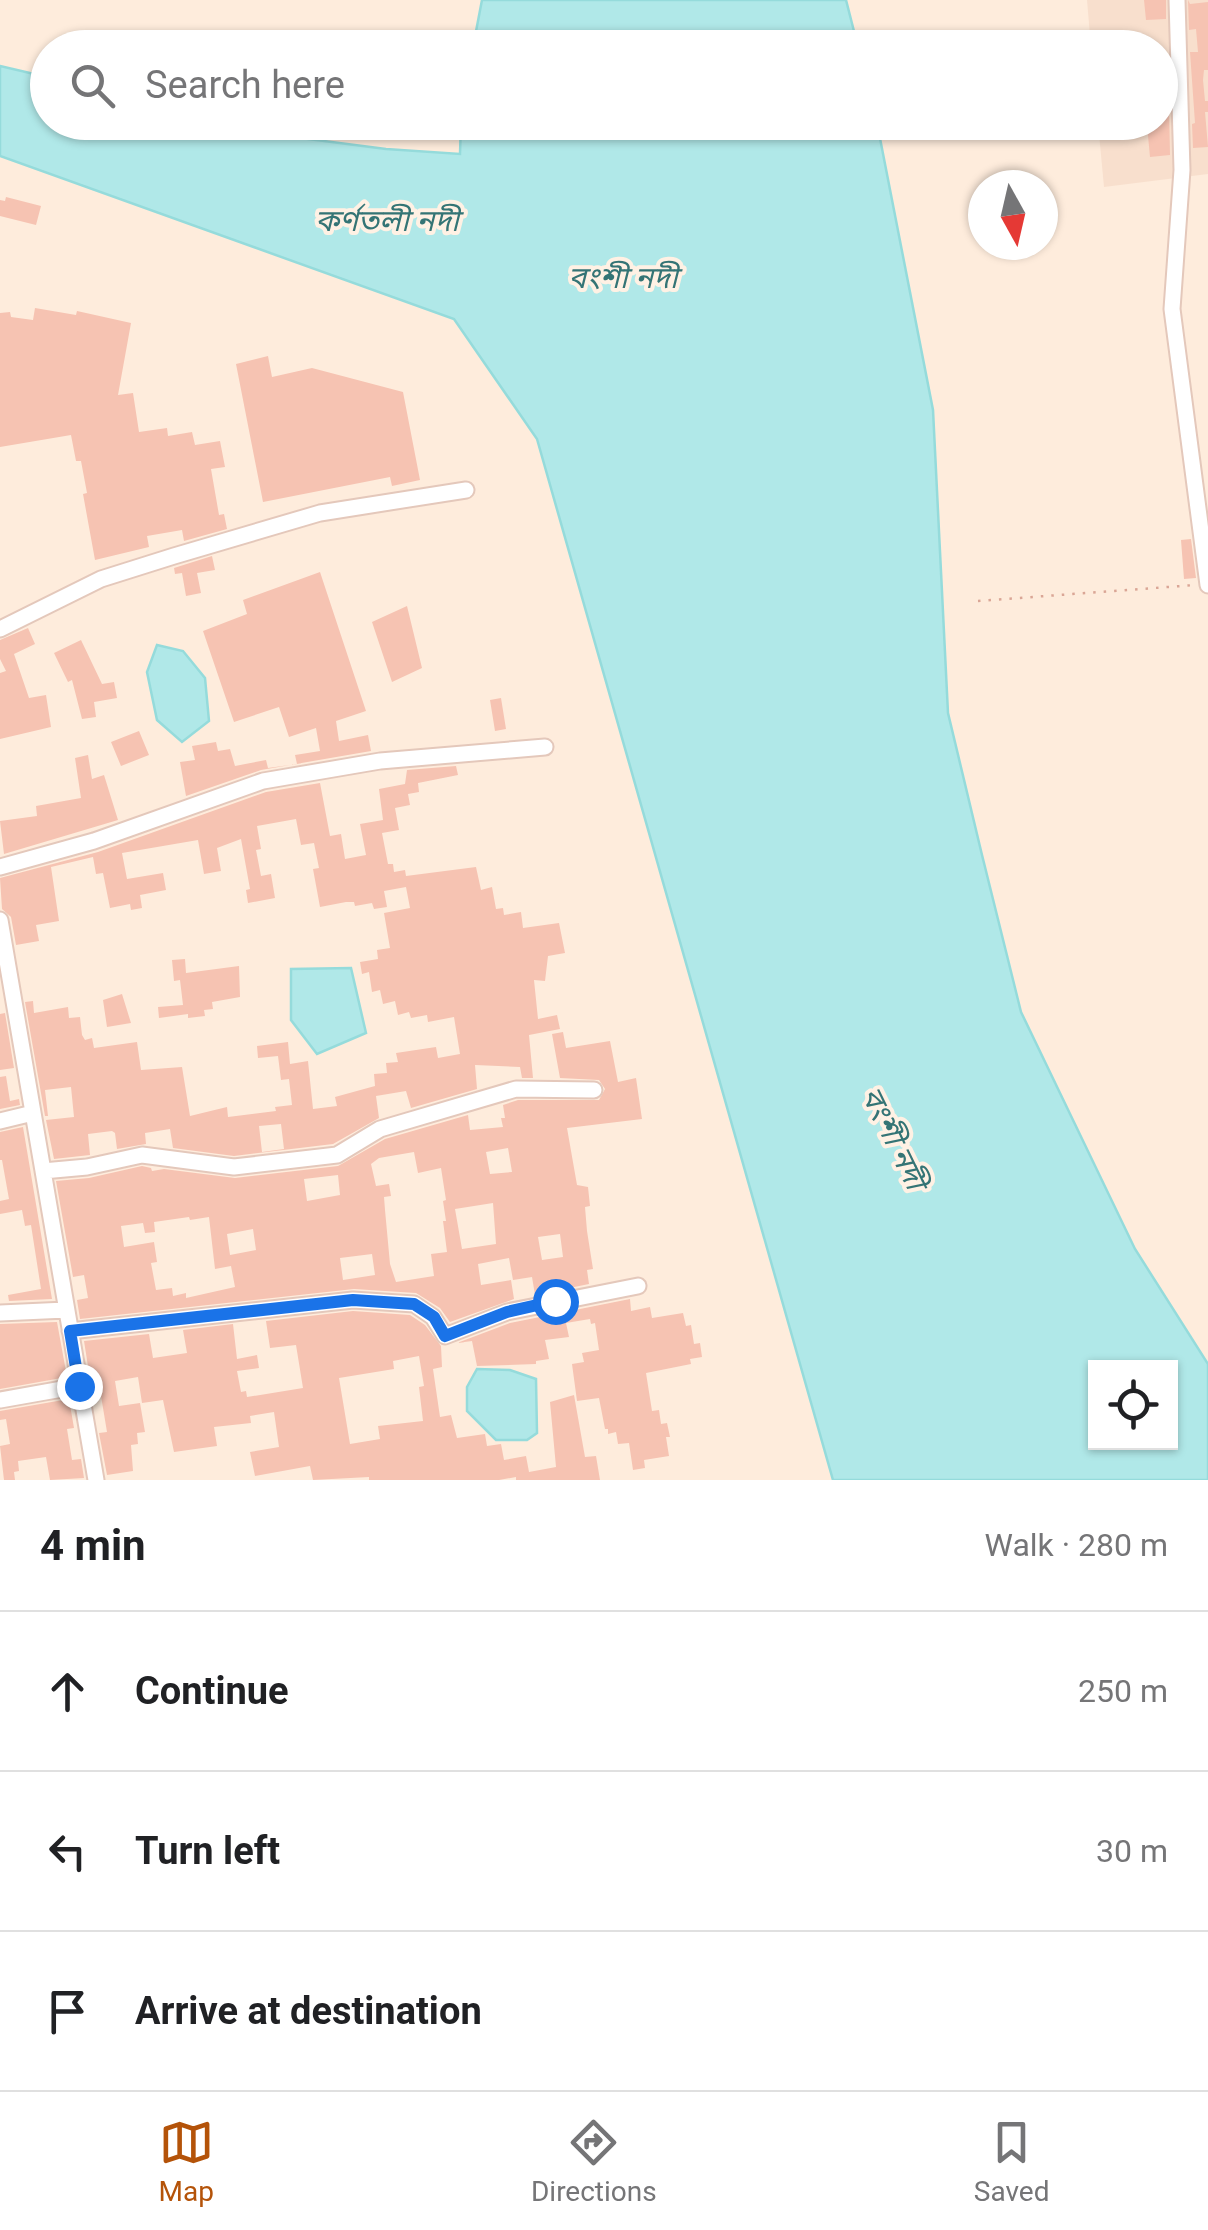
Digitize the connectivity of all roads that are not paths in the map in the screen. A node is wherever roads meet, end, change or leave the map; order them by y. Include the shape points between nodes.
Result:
1 (1177, 0) edge
2 (1178, 30) edge
3 (1178, 34) edge
4 (466, 490) dead end
5 (1207, 585) edge
6 (0, 629) edge
7 (545, 746) dead end
8 (0, 867) edge
9 (0, 920) edge
10 (594, 1090) dead end
11 (33, 1112) junction
12 (0, 1121) edge
13 (43, 1171) junction
14 (638, 1286) dead end
15 (66, 1310) junction
16 (0, 1312) edge
17 (70, 1331) junction
18 (79, 1386) junction
19 (0, 1400) edge
20 (96, 1480) edge

1 - 2 street
3 - 5 street via 1182,170 1172,309
4 - 6 street via 320,513 210,545 102,579
7 - 8 street via 380,762 263,782
9 - 11 street
10 - 13 street via 516,1089 380,1130 337,1155 234,1167 142,1156
11 - 12 street
11 - 13 street
13 - 15 street
14 - 17 street via 507,1312 445,1336 434,1317 414,1304 353,1300
15 - 16 street
15 - 17 street
17 - 18 street
18 - 19 street
18 - 20 street

